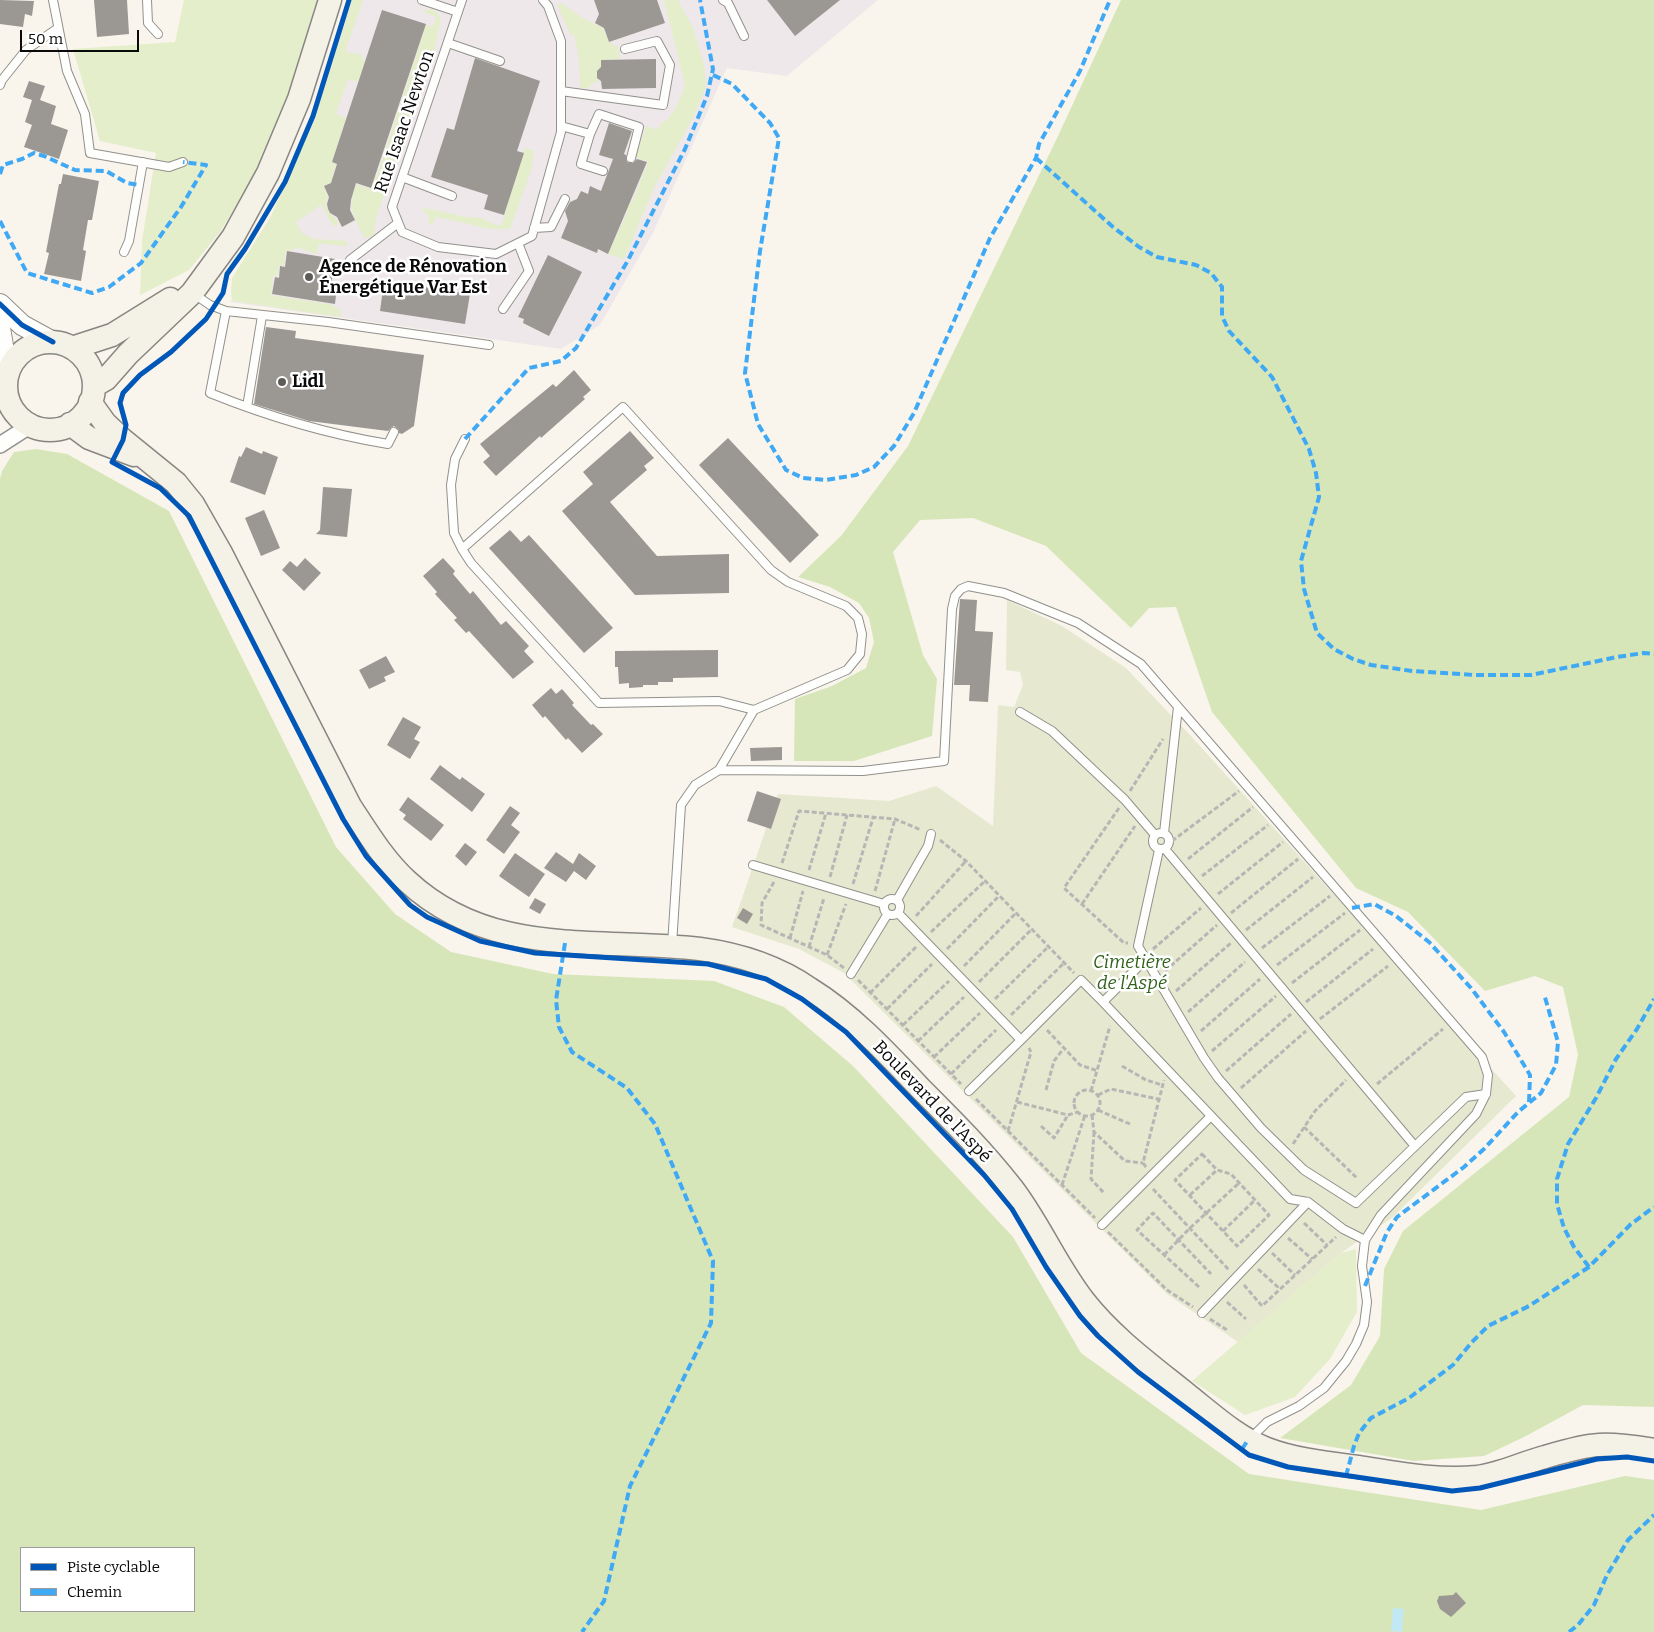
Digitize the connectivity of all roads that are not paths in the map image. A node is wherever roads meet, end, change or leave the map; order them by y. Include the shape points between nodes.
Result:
1 (53, 0) edge
2 (147, 0) edge
3 (330, 0) edge
4 (422, 0) edge
5 (462, 0) edge
6 (543, 0) edge
7 (723, 0) edge
8 (458, 12) junction
9 (58, 28) junction
10 (158, 34) dead end
11 (744, 36) dead end
12 (448, 43) junction
13 (625, 49) dead end
14 (500, 61) dead end
15 (0, 85) edge
16 (561, 91) junction
17 (561, 126) junction
18 (590, 134) junction
19 (631, 158) dead end
20 (143, 162) junction
21 (183, 162) dead end
22 (603, 171) dead end
23 (402, 177) junction
24 (452, 196) dead end
25 (564, 198) dead end
26 (398, 223) junction
27 (534, 228) junction
28 (518, 243) junction
29 (124, 252) dead end
30 (350, 260) dead end
31 (214, 264) junction
32 (192, 293) junction
33 (0, 304) edge
34 (503, 309) dead end
35 (226, 311) junction
36 (262, 316) junction
37 (0, 328) edge
38 (62, 345) junction
39 (490, 345) dead end
40 (5, 387) edge
41 (92, 394) junction
42 (246, 407) junction
43 (70, 424) junction
44 (32, 425) junction
45 (394, 432) dead end
46 (465, 439) dead end
47 (0, 444) edge
48 (147, 459) junction
49 (462, 549) junction
50 (1178, 708) junction
51 (754, 710) junction
52 (1020, 712) dead end
53 (719, 770) junction
54 (1164, 833) junction
55 (931, 834) road end
56 (1155, 836) junction
57 (1164, 846) junction
58 (753, 865) dead end
59 (897, 900) junction
60 (884, 904) junction
61 (898, 913) junction
62 (887, 915) junction
63 (672, 947) junction
64 (1145, 960) junction
65 (852, 974) road end
66 (1103, 1002) junction
67 (1021, 1040) junction
68 (969, 1092) road end
69 (1486, 1094) junction
70 (1211, 1116) junction
71 (1414, 1146) junction
72 (1308, 1202) junction
73 (1102, 1225) road end
74 (1365, 1240) junction
75 (1202, 1313) road end
76 (1248, 1440) junction
77 (1654, 1450) edge

1 - 9 lane
2 - 10 lane via 148,23
3 - 31 main road via 299,99 268,173 233,237
4 - 8 lane
5 - 8 lane, Rue Isaac Newton
6 - 16 lane via 561,41
7 - 11 lane
8 - 12 lane, Rue Isaac Newton
9 - 15 lane via 26,50
9 - 20 lane via 67,71 84,114 90,153
12 - 14 lane
12 - 23 lane, Rue Isaac Newton
13 - 16 lane via 657,41 670,65 663,105
16 - 17 lane
17 - 18 lane
17 - 27 lane
18 - 19 lane via 599,114 639,127
18 - 22 lane via 581,164
20 - 21 lane via 169,167
20 - 29 lane via 129,241
23 - 24 lane
23 - 26 lane, Rue Isaac Newton via 392,207
25 - 27 lane via 550,227
26 - 28 lane via 402,232 438,247 496,254
26 - 30 lane
27 - 28 lane via 532,236
28 - 34 lane via 529,271
31 - 32 main road
31 - 38 main road via 163,305 112,335
32 - 35 lane
32 - 41 main road via 128,354
33 - 38 street via 22,325
35 - 36 lane
35 - 42 lane via 210,393
36 - 39 lane
36 - 42 lane
37 - 40 street
38 - 40 main road via 38,343 24,350 14,361
38 - 41 main road via 81,355 88,364 92,374
40 - 44 main road via 14,410
41 - 43 main road via 79,419
41 - 48 main road, Boulevard de l'Aspé via 105,423
42 - 45 lane via 354,438 388,444
43 - 44 main road via 51,430
43 - 48 main road, Boulevard de l'Aspé via 89,438
44 - 47 street
46 - 49 lane via 454,459 452,485 454,533
48 - 63 main road, Boulevard de l'Aspé via 176,483 193,504 350,806 405,880 435,904 475,924 520,937 565,943
49 - 51 lane via 471,564 599,703 719,701
49 - 51 lane via 622,407 771,570 788,582 846,606 858,618 862,634 860,654 847,670
50 - 53 lane via 1141,664 1078,623 1004,593 968,586 955,596 952,609 944,761 863,771
50 - 54 lane
50 - 69 lane via 1482,1057 1488,1075
51 - 53 lane
52 - 56 lane via 1052,731 1125,800
53 - 63 lane via 695,785 681,805
54 - 56 lane
54 - 57 lane via 1167,835
55 - 59 lane via 928,846
56 - 57 lane via 1153,844
57 - 64 lane via 1138,946
57 - 71 lane
58 - 60 lane
59 - 60 lane via 889,899
59 - 61 lane via 901,906
60 - 62 lane
61 - 62 lane
61 - 67 lane
62 - 65 lane
63 - 76 main road, Boulevard de l'Aspé via 702,949 754,961 787,974 842,1012 900,1066 985,1154 1015,1191 1082,1298 1106,1327
64 - 66 lane
64 - 71 lane via 1204,1058 1261,1128 1304,1170 1356,1203
66 - 67 lane via 1081,980
66 - 70 lane
67 - 68 lane
69 - 71 lane via 1466,1097
69 - 74 lane via 1476,1114 1381,1215
70 - 72 lane via 1290,1199
70 - 73 lane
72 - 74 lane via 1343,1229
72 - 75 lane
74 - 76 lane via 1362,1266 1367,1302 1364,1325 1346,1362 1324,1388 1299,1406 1267,1422
76 - 77 main road, Boulevard de l'Aspé via 1308,1460 1428,1477 1458,1478 1500,1472 1588,1446

